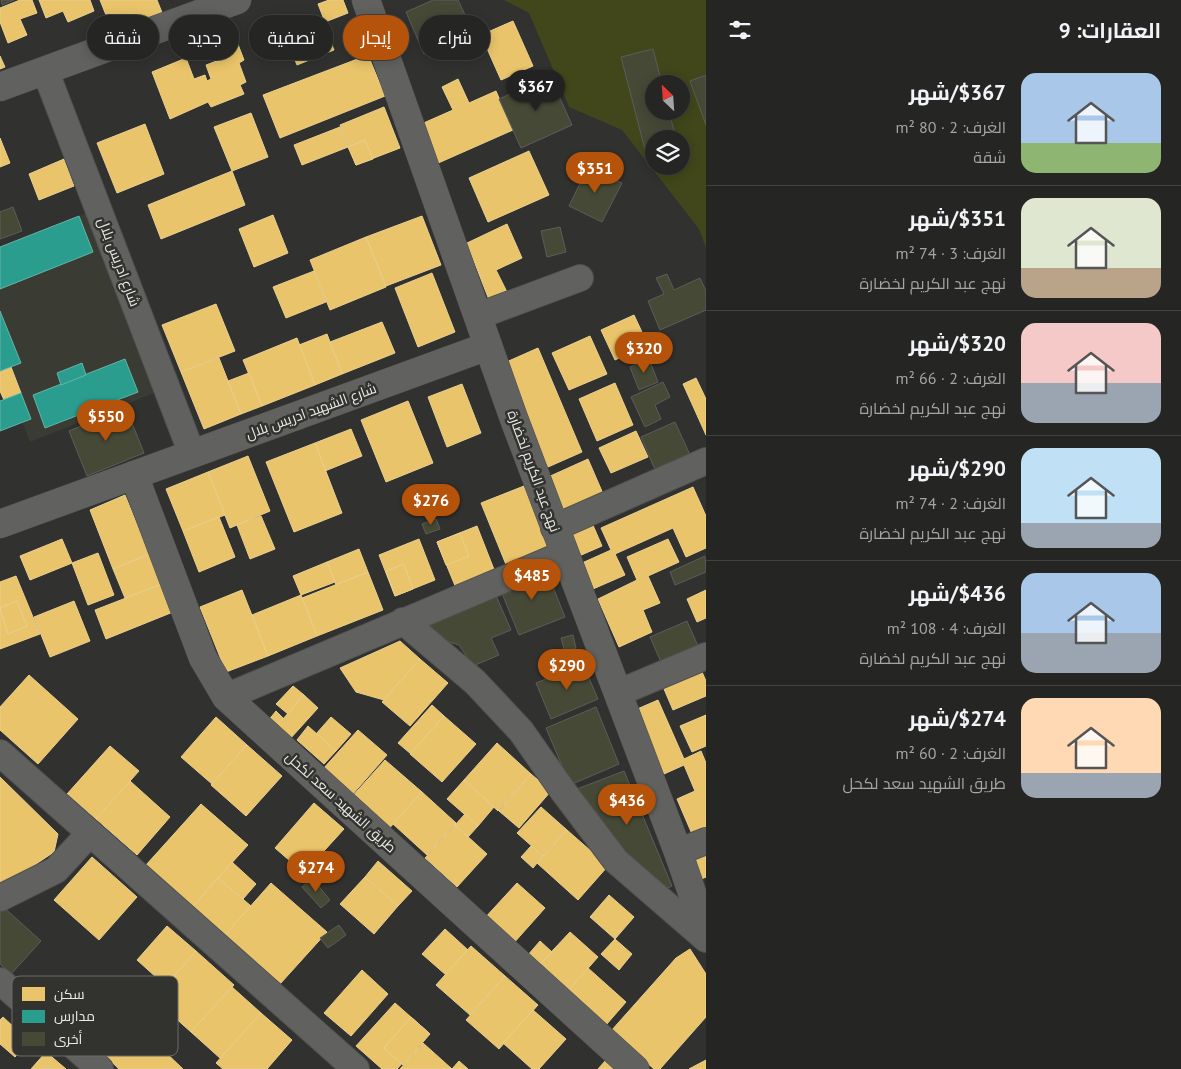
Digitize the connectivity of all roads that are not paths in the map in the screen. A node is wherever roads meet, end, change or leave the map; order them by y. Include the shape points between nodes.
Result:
1 (236, 0) edge
2 (366, 0) edge
3 (45, 70) junction
4 (0, 87) edge
5 (580, 278) dead end
6 (478, 316) junction
7 (488, 346) junction
8 (192, 454) junction
9 (706, 461) edge
10 (134, 475) junction
11 (0, 524) edge
12 (554, 528) junction
13 (564, 554) junction
14 (403, 621) junction
15 (706, 656) edge
16 (618, 693) junction
17 (226, 697) junction
18 (0, 753) edge
19 (90, 833) junction
20 (706, 841) edge
21 (678, 852) junction
22 (0, 898) edge
23 (706, 933) edge
24 (706, 939) edge
25 (0, 981) edge
26 (12, 992) edge
27 (85, 1056) edge
28 (100, 1069) edge
29 (356, 1069) edge
30 (635, 1069) edge

1 - 3 main road
2 - 6 main road, نهج عبد الكريم لخضارة
3 - 4 main road
3 - 8 street, شارع ادريس بلال
5 - 6 street
6 - 7 main road, نهج عبد الكريم لخضارة
7 - 8 main road, شارع الشهيد ادريس بلال
7 - 12 main road, نهج عبد الكريم لخضارة
8 - 10 main road, شارع الشهيد ادريس بلال
9 - 12 street
10 - 11 main road, شارع الشهيد ادريس بلال
10 - 17 main road, طريق الشهيد سعد لكحل via 203,658
12 - 13 main road, نهج عبد الكريم لخضارة
13 - 14 street
13 - 16 main road, نهج عبد الكريم لخضارة
14 - 17 street
14 - 24 street via 475,682 521,731 616,861
15 - 16 street
16 - 21 main road, نهج عبد الكريم لخضارة
17 - 30 main road, طريق الشهيد سعد لكحل
18 - 19 street
19 - 22 street via 56,870
19 - 29 street
20 - 21 street
21 - 23 main road, نهج عبد الكريم لخضارة
25 - 26 street
27 - 28 street

